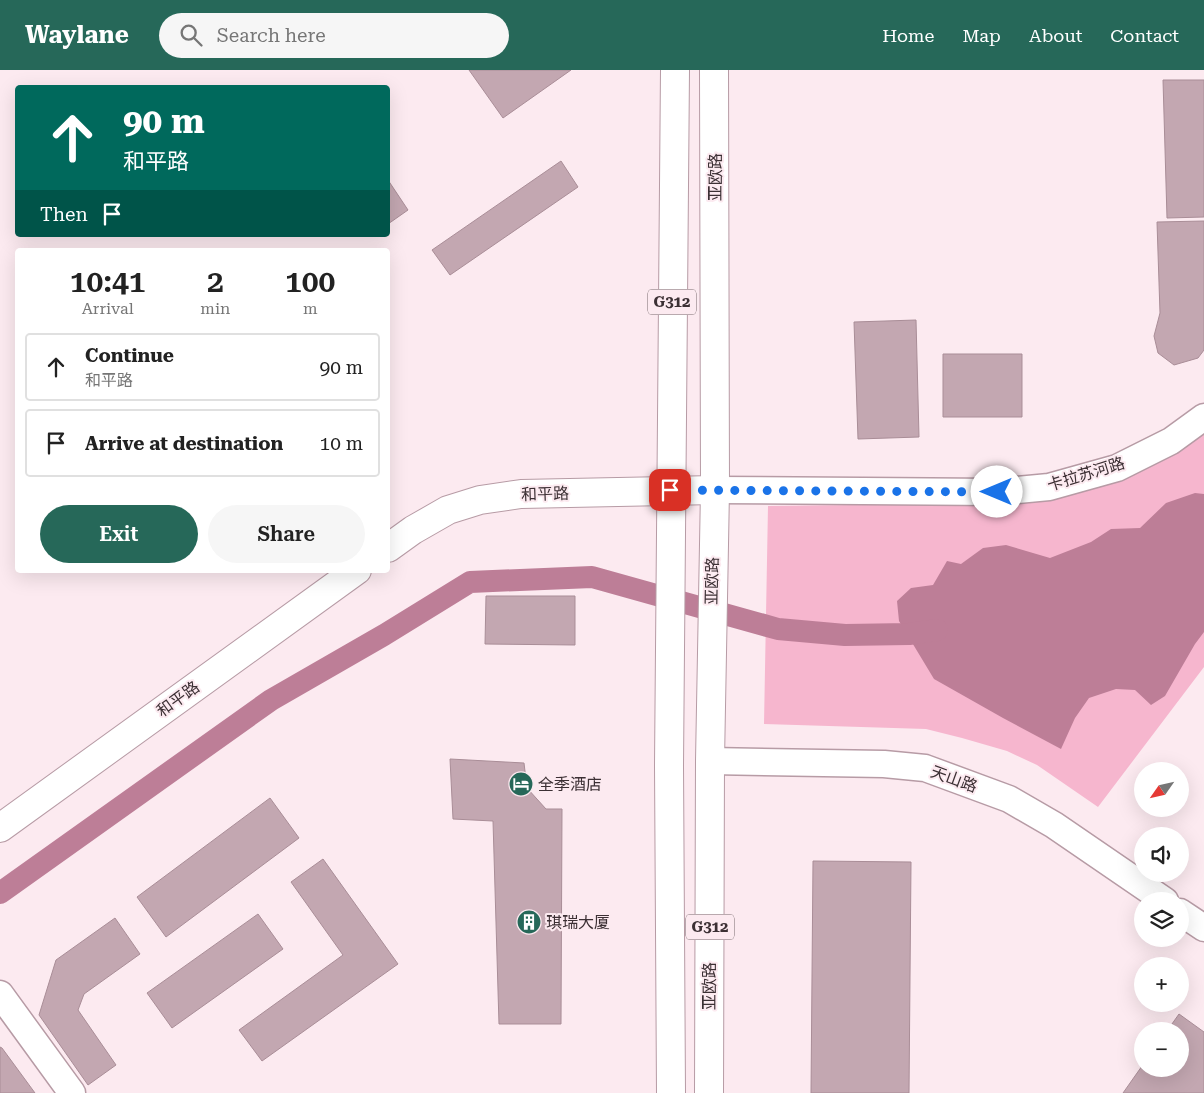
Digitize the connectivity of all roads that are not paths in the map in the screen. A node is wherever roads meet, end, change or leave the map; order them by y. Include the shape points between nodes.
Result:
1 (675, 70) edge
2 (714, 70) edge
3 (1204, 417) edge
4 (670, 490) junction
5 (715, 490) junction
6 (390, 547) edge
7 (353, 573) edge
8 (710, 761) junction
9 (0, 828) edge
10 (1152, 892) edge
11 (1189, 918) edge
12 (1204, 928) edge
13 (0, 994) edge
14 (72, 1093) edge
15 (671, 1093) edge
16 (709, 1093) edge

1 - 4 main road, G312
2 - 5 main road, 亚欧路 / G312
3 - 5 street, 卡拉苏河路 via 1171,441 1117,468 1049,487 997,492
4 - 5 main road, 和平路
4 - 6 main road, 和平路 via 521,494 480,500 448,510
4 - 15 main road, G312
5 - 8 main road, 亚欧路 / G312
7 - 9 main road, 和平路
8 - 10 street, 天山路 via 884,764 925,768 1009,799 1054,825
8 - 16 main road, 亚欧路 / G312
11 - 12 street
13 - 14 street

